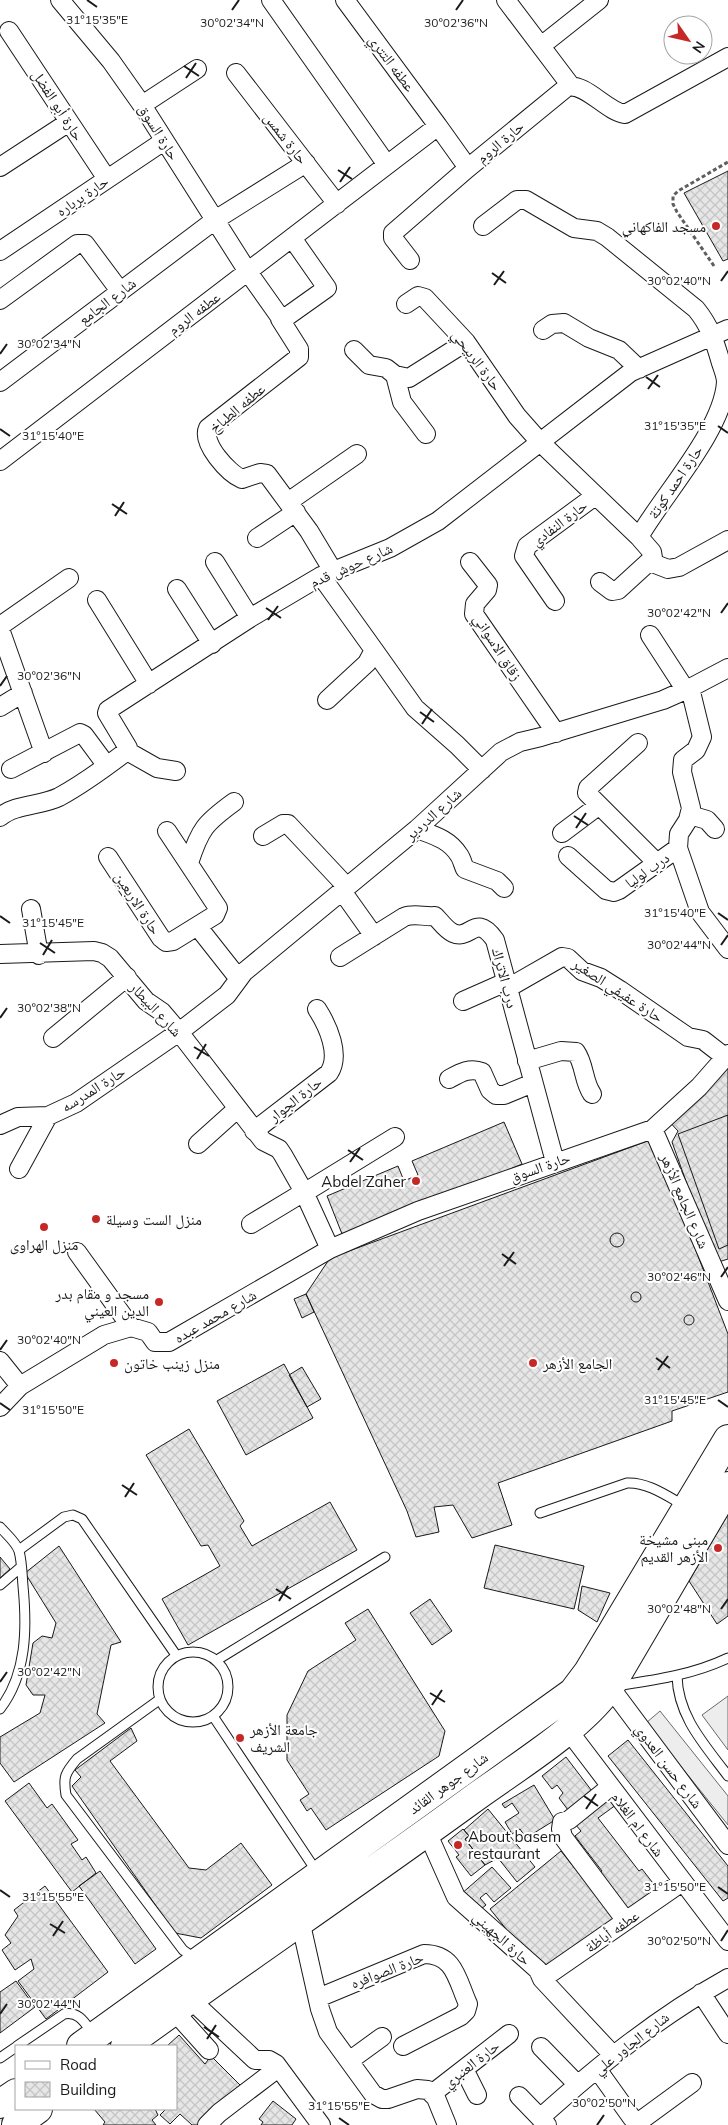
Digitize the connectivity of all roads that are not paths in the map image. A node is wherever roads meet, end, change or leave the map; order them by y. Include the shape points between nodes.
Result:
1 (60, 0) edge
2 (271, 0) edge
3 (345, 0) edge
4 (506, 0) edge
5 (599, 0) edge
6 (9, 31) dead end
7 (540, 46) junction
8 (728, 57) edge
9 (197, 69) dead end
10 (236, 73) dead end
11 (571, 86) junction
12 (142, 105) junction
13 (69, 122) junction
14 (438, 126) junction
15 (164, 141) junction
16 (306, 163) junction
17 (387, 165) junction
18 (0, 167) edge
19 (468, 168) junction
20 (107, 179) junction
21 (337, 204) junction
22 (215, 220) junction
23 (483, 226) dead end
24 (292, 238) junction
25 (0, 251) edge
26 (410, 260) dead end
27 (248, 272) junction
28 (120, 291) junction
29 (0, 300) edge
30 (406, 304) dead end
31 (280, 319) junction
32 (543, 330) dead end
33 (721, 333) edge
34 (466, 342) junction
35 (354, 350) dead end
36 (638, 369) junction
37 (395, 374) junction
38 (0, 382) edge
39 (426, 434) dead end
40 (540, 442) junction
41 (357, 454) dead end
42 (0, 461) edge
43 (595, 496) junction
44 (292, 507) junction
45 (639, 537) junction
46 (257, 538) dead end
47 (728, 540) edge
48 (215, 562) dead end
49 (470, 562) dead end
50 (650, 562) junction
51 (327, 574) junction
52 (69, 578) dead end
53 (600, 582) dead end
54 (177, 589) dead end
55 (96, 600) dead end
56 (555, 602) dead end
57 (250, 618) junction
58 (0, 628) edge
59 (650, 635) dead end
60 (212, 644) junction
61 (374, 650) junction
62 (728, 668) edge
63 (149, 684) junction
64 (687, 689) junction
65 (23, 693) junction
66 (327, 700) dead end
67 (0, 707) edge
68 (556, 733) junction
69 (638, 743) dead end
70 (127, 751) junction
71 (44, 753) junction
72 (107, 766) junction
73 (11, 769) dead end
74 (482, 770) junction
75 (176, 771) dead end
76 (234, 802) dead end
77 (598, 806) junction
78 (1, 815) edge
79 (690, 816) junction
80 (417, 829) junction
81 (714, 829) dead end
82 (167, 831) dead end
83 (562, 834) dead end
84 (263, 836) dead end
85 (678, 848) junction
86 (568, 856) dead end
87 (108, 857) dead end
88 (189, 863) junction
89 (657, 863) junction
90 (504, 888) dead end
91 (345, 889) junction
92 (31, 909) dead end
93 (198, 927) junction
94 (374, 936) junction
95 (728, 949) edge
96 (0, 954) edge
97 (38, 954) junction
98 (340, 957) dead end
99 (127, 977) junction
100 (239, 979) junction
101 (507, 985) junction
102 (463, 1001) dead end
103 (317, 1009) dead end
104 (179, 1032) junction
105 (53, 1038) dead end
106 (727, 1055) edge
107 (528, 1061) junction
108 (449, 1079) dead end
109 (533, 1083) junction
110 (592, 1094) dead end
111 (238, 1109) junction
112 (48, 1116) junction
113 (0, 1125) edge
114 (653, 1129) junction
115 (254, 1131) junction
116 (395, 1137) dead end
117 (198, 1144) dead end
118 (555, 1162) junction
119 (19, 1169) dead end
120 (308, 1190) junction
121 (252, 1224) dead end
122 (330, 1249) junction
123 (77, 1252) dead end
124 (728, 1301) edge
125 (131, 1327) junction
126 (0, 1361) edge
127 (20, 1386) junction
128 (0, 1407) edge
129 (728, 1439) edge
130 (728, 1486) tunnel mouth
131 (687, 1507) junction
132 (540, 1513) dead end
133 (0, 1527) edge
134 (19, 1550) junction
135 (385, 1557) dead end
136 (21, 1567) junction
137 (0, 1585) edge
138 (176, 1656) junction
139 (728, 1658) edge
140 (217, 1660) junction
141 (677, 1676) junction
142 (610, 1687) junction
143 (160, 1700) junction
144 (0, 1709) edge
145 (214, 1716) junction
146 (568, 1730) junction
147 (728, 1776) edge
148 (610, 1787) junction
149 (428, 1832) junction
150 (728, 1845) edge
151 (320, 1875) junction
152 (682, 1882) junction
153 (300, 1920) junction
154 (626, 1921) junction
155 (725, 1931) edge
156 (199, 1961) junction
157 (728, 1978) edge
158 (542, 1979) junction
159 (701, 1993) junction
160 (318, 1998) junction
161 (182, 2005) junction
162 (509, 2034) dead end
163 (728, 2034) edge
164 (382, 2037) dead end
165 (88, 2041) edge
166 (18, 2045) edge
167 (125, 2045) edge
168 (403, 2046) dead end
169 (15, 2047) edge
170 (541, 2047) dead end
171 (209, 2050) dead end
172 (613, 2055) junction
173 (0, 2058) edge
174 (349, 2061) junction
175 (278, 2068) junction
176 (464, 2069) junction
177 (597, 2069) junction
178 (692, 2083) dead end
179 (577, 2084) junction
180 (433, 2093) junction
181 (15, 2094) edge
182 (477, 2095) dead end
183 (519, 2096) dead end
184 (0, 2104) edge
185 (37, 2110) edge
186 (544, 2122) edge
187 (16, 2125) edge
188 (207, 2125) edge
189 (321, 2125) edge
190 (447, 2125) edge

1 - 12 street, حارة السوق via 111,61
2 - 17 street
3 - 14 street, عطفه التتري
4 - 7 street
5 - 7 street
6 - 13 street, حارة أبو الفضل
7 - 11 street
8 - 11 street via 625,114
9 - 12 street
10 - 16 street, حارة شمس
11 - 19 street, حارة الروم
12 - 15 street, حارة السوق
13 - 18 street
13 - 20 street, حارة أبو الفضل
14 - 17 street
14 - 19 street, حارة الروم
15 - 20 street, حارة برباره
15 - 22 street, حارة السوق
16 - 21 street, حارة شمس
16 - 22 street, شارع الجامع
17 - 21 street, عطفه الروم
19 - 26 street via 393,233 393,238
20 - 25 street, حارة برباره
21 - 24 street, عطفه الروم
22 - 27 street, حارة السوق
22 - 28 street, شارع الجامع
23 - 33 street, حارة احمد كوتة via 517,200 526,200 574,228 597,230
24 - 27 street, عطفه الروم
24 - 31 street via 327,288 285,320
27 - 31 street, حارة السوق
27 - 42 street, عطفه الروم
28 - 29 street via 82,242
28 - 38 street, شارع الجامع
30 - 34 street, حارة الربيحي via 418,296 425,298
31 - 44 street, عطفه الطباخ via 299,350 299,357 205,433 227,470 242,479 267,474
32 - 36 street via 552,324 564,323 618,350
33 - 36 street, شارع حوش قدم
33 - 45 street, حارة احمد كوتة via 726,381 721,403 710,430
34 - 37 street via 409,378
34 - 40 street, حارة الربيحي via 517,416
35 - 37 street via 369,365 386,368
36 - 40 street, شارع حوش قدم
37 - 39 street via 402,402
40 - 43 street, حارة الربيحي
40 - 51 street, شارع حوش قدم via 438,521 390,548
41 - 44 street
43 - 45 street, حارة الربيحي
43 - 56 street, حارة النفادي via 525,550 524,556
44 - 46 street
44 - 51 street, عطفه الطباخ via 310,531
45 - 50 street via 654,555
47 - 50 street via 679,567 668,569
48 - 57 street
49 - 68 street, زقاق الاسواني via 488,584 488,590 475,604 474,614
50 - 53 street via 618,590 612,591
51 - 57 street, شارع حوش قدم
51 - 61 street, عطفه الطباخ
52 - 58 street
54 - 60 street
55 - 63 street
57 - 60 street, شارع حوش قدم
58 - 65 street
59 - 64 street
60 - 63 street, شارع حوش قدم
61 - 66 street via 367,663
61 - 74 street, عطفه الطباخ via 415,708
62 - 64 street, شارع الدردير
63 - 70 street, شارع حوش قدم via 107,711
64 - 68 street, شارع الدردير via 663,700
64 - 79 street via 702,737 696,750 683,760 682,765 692,808
65 - 67 street
65 - 71 street
68 - 74 street, شارع الدردير via 520,742 501,752
69 - 77 street via 588,788 587,793
70 - 72 street
70 - 75 street via 157,768
71 - 72 street via 82,734
71 - 73 street
72 - 78 street via 57,798
74 - 80 street, شارع الدردير
76 - 88 street via 198,836
77 - 83 street
77 - 89 street
79 - 81 street via 707,820
79 - 85 street via 679,834
80 - 90 street via 442,838 461,857 466,869 497,881
80 - 91 street, شارع الدردير
82 - 88 street, حارة الاربعين
84 - 91 street via 288,824
85 - 89 street, درب لوليا
85 - 95 street via 700,912
86 - 89 street, درب لوليا via 606,890 614,892
87 - 93 street, حارة الاربعين via 166,942
88 - 93 street, حارة الاربعين via 218,908 216,915
91 - 94 street
91 - 100 street, شارع الدردير
92 - 97 street
93 - 100 street
94 - 98 street, درب الاتراك
94 - 101 street, درب الاتراك via 412,914 435,916 453,933 461,934 480,927 488,930 495,940
96 - 97 street, شارع البيطار
97 - 99 street, شارع البيطار via 102,953
99 - 104 street, شارع البيطار via 146,1001 162,1012
99 - 105 street
100 - 104 street, شارع الدردير via 227,995
101 - 102 street
101 - 106 street, حارة عفيفي الصغير via 562,957 568,958 582,971 601,978 688,1036 703,1040
101 - 107 street, درب الاتراك
103 - 115 street, حارة الجوار via 323,1018 334,1055 333,1066 329,1073
104 - 111 street, شارع البيطار
104 - 112 street, حارة المدرسه via 76,1103
106 - 114 street, حارة السوق via 699,1087
107 - 109 street, درب الاتراك
107 - 110 street via 561,1050 576,1052 586,1086
108 - 109 street via 469,1070 482,1072 490,1090 496,1095
109 - 118 street, درب الاتراك
111 - 115 street, شارع البيطار
111 - 117 street
112 - 113 street, حارة المدرسه via 18,1117
112 - 119 street
114 - 118 street, حارة السوق
114 - 124 street, شارع الجامع الأزهر
115 - 120 street, شارع البيطار via 263,1142 279,1149
116 - 120 street
118 - 122 street, حارة السوق via 418,1211
120 - 121 street
120 - 122 street, شارع البيطار
122 - 125 street, شارع محمد عبده via 169,1342 155,1342 148,1332
123 - 125 street
125 - 127 street via 104,1335
126 - 127 street
127 - 128 street
129 - 131 main road, شارع جوهر القائد
130 - 142 main road, شارع جوهر القائد
131 - 132 lane via 636,1482
131 - 151 main road, شارع جوهر القائد via 574,1692
133 - 134 lane
134 - 136 lane
134 - 138 lane via 64,1517 74,1514 82,1519
135 - 140 lane
136 - 137 lane
136 - 144 lane via 26,1614 25,1644 10,1696
138 - 140 lane via 190,1651 205,1653
138 - 143 lane via 160,1674
139 - 141 lane
140 - 145 lane via 226,1673 229,1689 224,1705
141 - 142 lane
141 - 147 lane via 685,1714
142 - 146 main road, شارع جوهر القائد
142 - 150 street, شارع حسن العدوي
143 - 145 lane via 165,1709 182,1721 193,1723
143 - 156 lane via 77,1759 64,1780 66,1795 183,1950
145 - 151 lane
146 - 148 street, شارع ام الغلام
146 - 149 main road, شارع جوهر القائد
148 - 152 street, شارع ام الغلام
148 - 154 street via 569,1820 562,1822 561,1829 563,1837
149 - 153 main road, شارع جوهر القائد
149 - 158 street, حارة الجهيني via 456,1897 538,1970
151 - 156 main road, شارع جوهر القائد
152 - 154 street, عطفه أباظة
152 - 155 street, شارع ام الغلام
153 - 160 street
153 - 161 main road, شارع جوهر القائد
154 - 158 street, عطفه أباظة
156 - 165 main road, شارع جوهر القائد
157 - 159 street, شارع الجاور علي
158 - 172 street, حارة الجهيني
159 - 163 street
159 - 172 street, شارع الجاور علي
160 - 168 street, حارة الصوافره via 424,1954 442,1956 450,1962 468,2004 466,2011
160 - 174 street via 328,2032
161 - 167 main road, شارع جوهر القائد
161 - 171 street
161 - 175 street via 255,2060 269,2060
162 - 176 street, حارة العنبري
164 - 174 street
165 - 166 lane via 81,2018 70,2013
169 - 173 lane
170 - 179 street
172 - 177 street, شارع الجاور علي
174 - 180 street via 373,2094 382,2099 422,2088
175 - 188 street
175 - 189 street
176 - 180 street, حارة العنبري
176 - 182 street
177 - 178 street via 632,2118 640,2121
177 - 179 street, شارع الجاور علي
179 - 186 street, شارع الجاور علي
180 - 190 street
181 - 184 main road
183 - 186 street, شارع الجاور علي
185 - 187 main road

